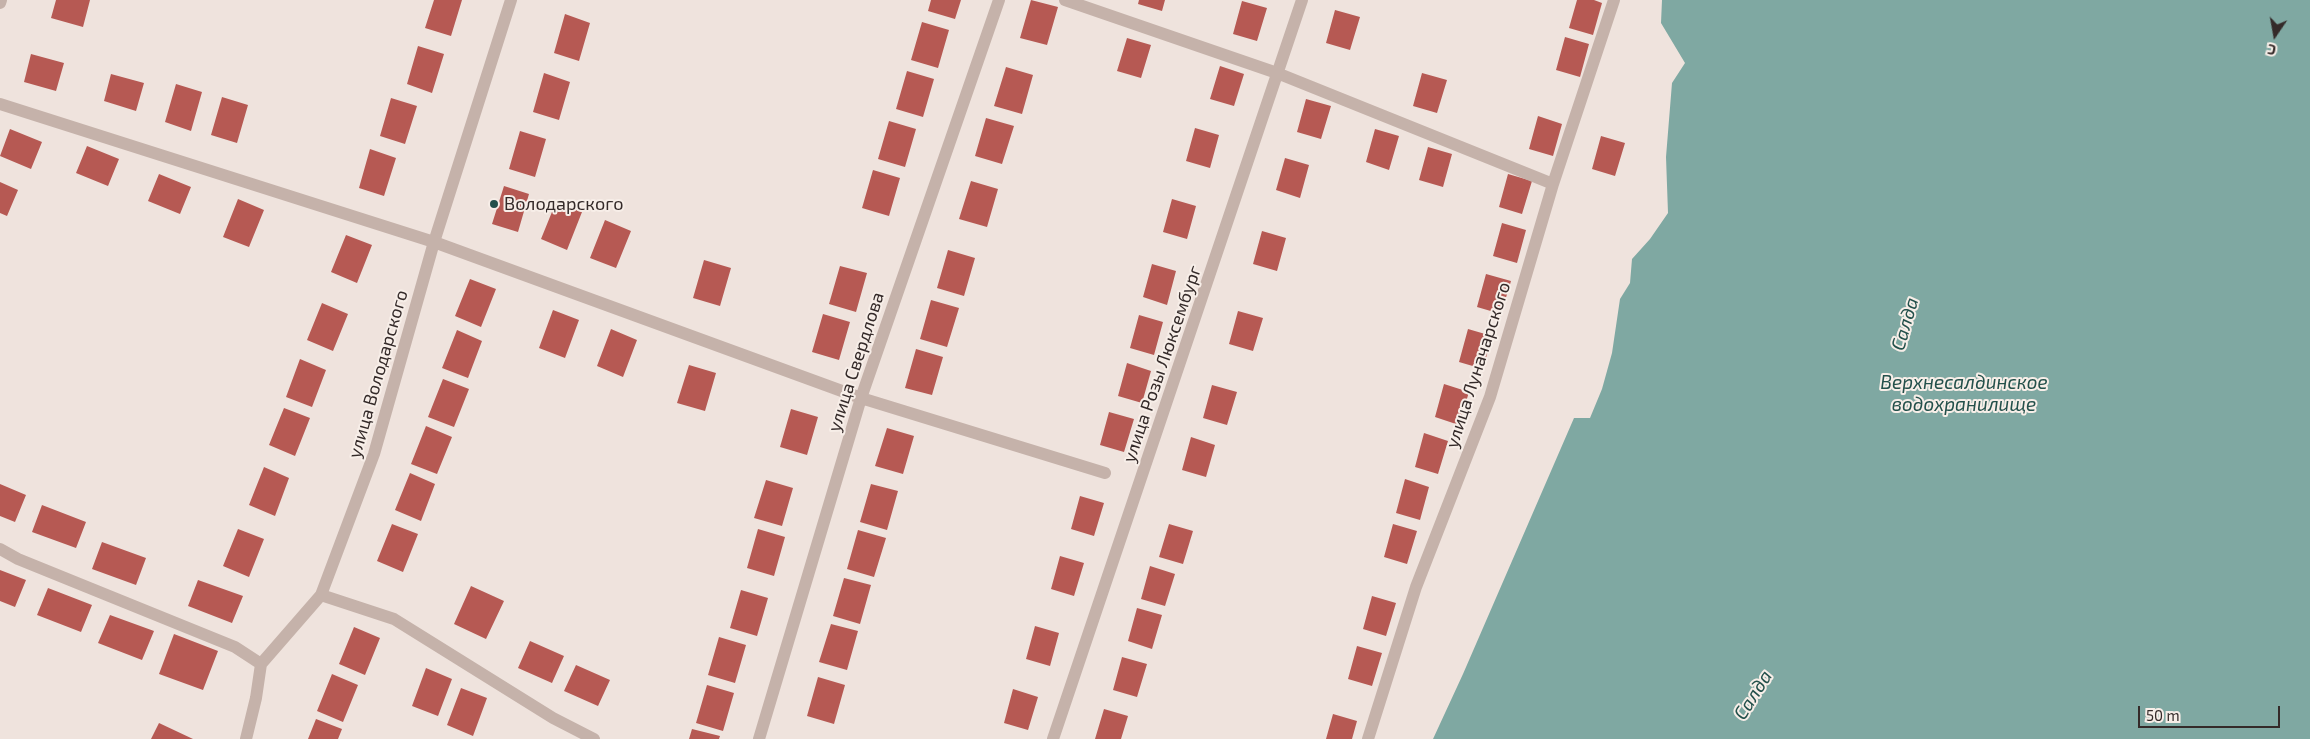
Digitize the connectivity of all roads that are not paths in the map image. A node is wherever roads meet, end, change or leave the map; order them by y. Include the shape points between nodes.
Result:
1 (511, 0) edge
2 (999, 0) edge
3 (1065, 0) edge
4 (1302, 0) edge
5 (1614, 0) edge
6 (1277, 73) junction
7 (0, 104) edge
8 (1553, 184) junction
9 (434, 242) junction
10 (861, 398) junction
11 (1105, 473) dead end
12 (0, 548) edge
13 (321, 595) junction
14 (261, 664) junction
15 (246, 739) edge
16 (594, 739) edge
17 (760, 739) edge
18 (1053, 739) edge
19 (1368, 739) edge

1 - 9 street, улица Володарского
2 - 10 street, улица Свердлова
3 - 6 street
4 - 6 street, улица Розы Люксембург
5 - 8 street, улица Луначарского
6 - 8 street
6 - 18 street, улица Розы Люксембург
7 - 9 street
8 - 19 street, улица Луначарского via 1490,397 1416,588
9 - 10 street
9 - 13 street, улица Володарского via 374,454
10 - 11 street
10 - 17 street, улица Свердлова
12 - 14 street via 235,647
13 - 14 street, улица Володарского
13 - 16 street via 394,619 553,718
14 - 15 street

